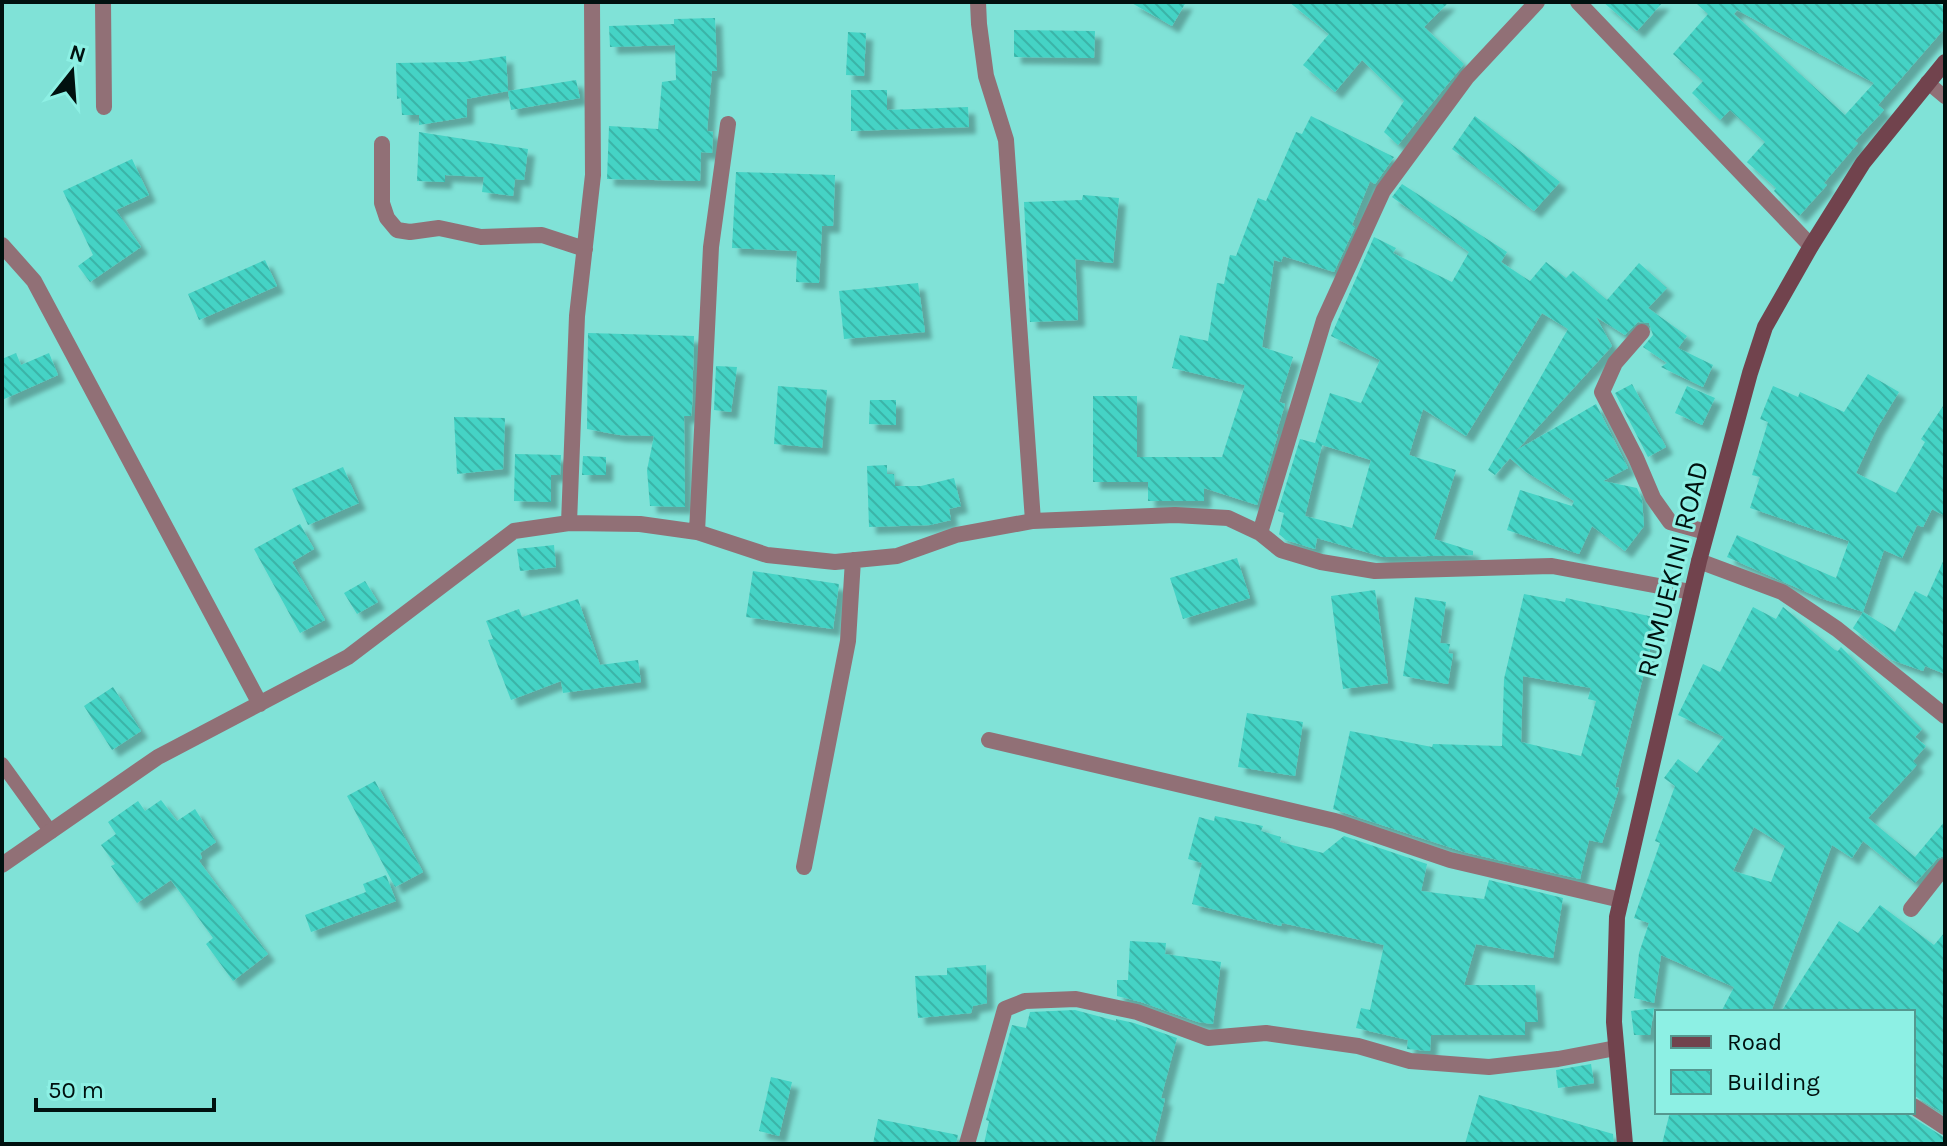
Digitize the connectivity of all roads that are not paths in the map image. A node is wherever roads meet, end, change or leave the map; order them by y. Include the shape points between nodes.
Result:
1 (103, 2) edge
2 (592, 2) edge
3 (978, 2) edge
4 (1537, 2) edge
5 (1578, 2) edge
6 (1945, 62) edge
7 (1927, 82) junction
8 (1945, 97) edge
9 (104, 107) dead end
10 (728, 124) dead end
11 (382, 144) dead end
12 (2, 245) edge
13 (1811, 246) junction
14 (585, 249) junction
15 (1642, 332) dead end
16 (1033, 521) junction
17 (569, 523) junction
18 (697, 532) junction
19 (1706, 532) junction
20 (1260, 533) junction
21 (853, 560) junction
22 (1699, 561) junction
23 (1691, 592) junction
24 (260, 704) junction
25 (1945, 716) edge
26 (989, 740) dead end
27 (2, 764) edge
28 (51, 832) junction
29 (2, 865) edge
30 (1945, 866) edge
31 (804, 867) dead end
32 (1621, 900) junction
33 (1911, 909) dead end
34 (1616, 1048) junction
35 (1915, 1107) edge
36 (1945, 1127) edge
37 (967, 1144) edge
38 (1625, 1144) edge

1 - 9 street
2 - 14 street via 593,175
3 - 16 street via 986,76 1006,140
4 - 20 street via 1467,77 1383,191 1324,320
5 - 13 street
6 - 7 street, RUMUEKINI ROAD
7 - 8 lane
7 - 13 street, RUMUEKINI ROAD via 1863,163
10 - 18 street via 711,247
11 - 14 street via 382,203 397,230 439,228 481,237 542,235
12 - 24 street via 34,281
13 - 19 street, RUMUEKINI ROAD via 1765,327
14 - 17 street via 577,316
15 - 19 street via 1615,363 1602,392 1670,522
16 - 20 street via 1175,515 1228,518
16 - 21 street via 956,535 897,556
17 - 18 street
17 - 24 street via 514,531 348,657
18 - 21 street via 767,555
19 - 22 street, RUMUEKINI ROAD
20 - 23 street via 1281,550 1375,571 1552,566
21 - 31 street via 848,641
22 - 23 street, RUMUEKINI ROAD
22 - 25 street via 1782,592
23 - 32 street, RUMUEKINI ROAD
24 - 28 street via 158,757
26 - 32 street via 1335,821 1450,860
27 - 28 lane
28 - 29 street
30 - 33 street
32 - 34 street, RUMUEKINI ROAD
34 - 37 street via 1489,1067 1410,1061 1358,1046 1266,1033 1208,1038 1137,1012 1076,999 1025,1001 1005,1009
34 - 38 street, RUMUEKINI ROAD
35 - 36 street

